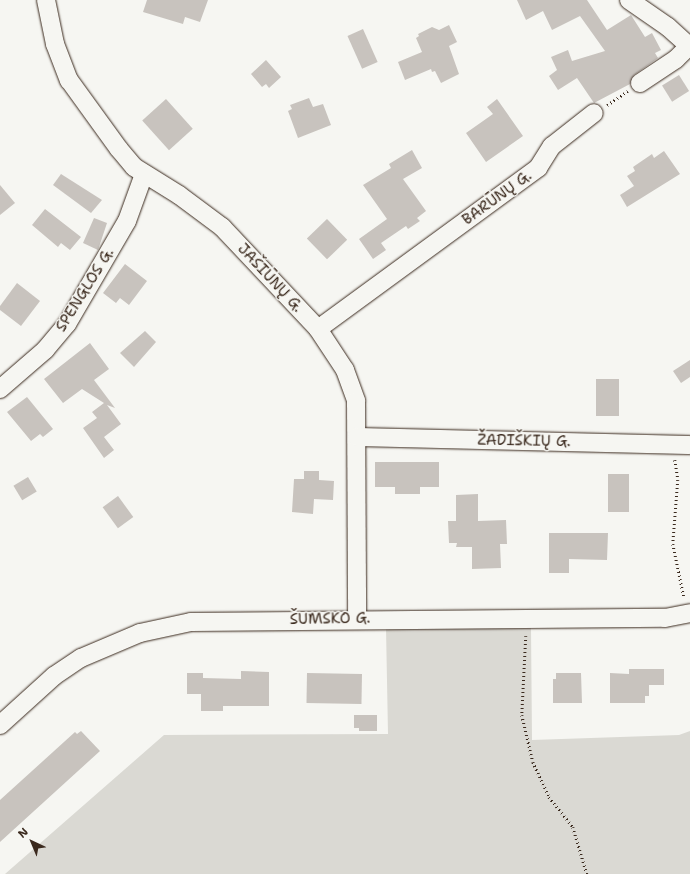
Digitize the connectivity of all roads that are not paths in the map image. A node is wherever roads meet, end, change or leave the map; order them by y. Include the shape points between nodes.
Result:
1 (46, 0) edge
2 (629, 0) edge
3 (689, 46) edge
4 (640, 83) road end
5 (594, 112) road end
6 (144, 174) junction
7 (318, 329) junction
8 (0, 389) edge
9 (357, 437) junction
10 (682, 445) edge
11 (689, 613) edge
12 (357, 619) junction
13 (0, 725) edge

1 - 6 street, JAŠIŪNŲ G. via 55,44 69,80 119,149
2 - 3 street via 668,27
3 - 4 street via 676,59
5 - 7 street, BARŪNŲ G. via 552,146 538,168
6 - 7 street, JAŠIŪNŲ G. via 179,195 222,228
6 - 8 street, SPENGLOS G. via 127,221 67,324 45,350
7 - 9 street, JAŠIŪNŲ G. via 345,370 356,401
9 - 10 street, ŽADIŠKIŲ G.
9 - 12 street, JAŠIŪNŲ G.
11 - 12 street, ŠUMSKO G. via 665,618
12 - 13 street, ŠUMSKO G. via 191,622 161,627 81,658 54,676

